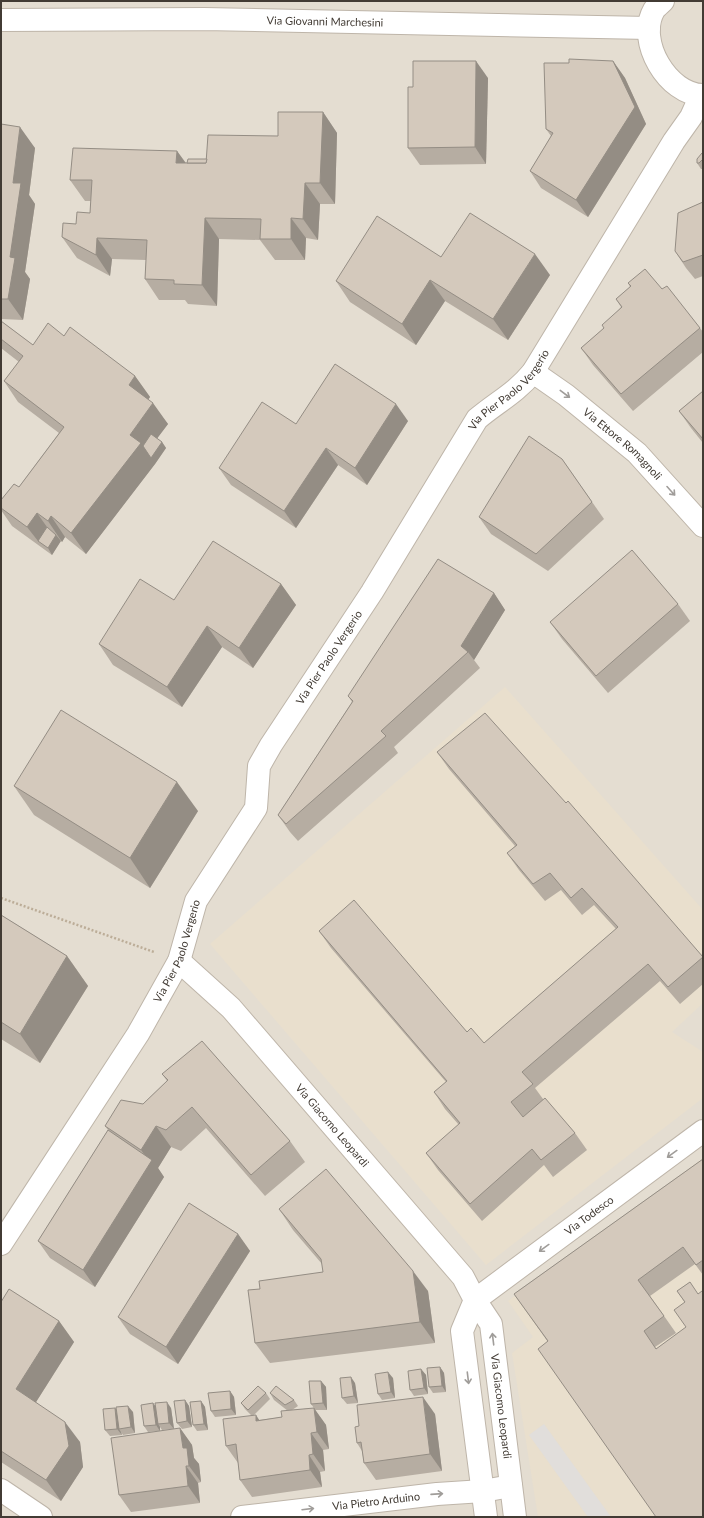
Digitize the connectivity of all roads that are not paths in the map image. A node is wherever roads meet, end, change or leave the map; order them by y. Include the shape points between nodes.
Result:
1 (662, 1) edge
2 (1, 20) edge
3 (649, 28) junction
4 (702, 95) edge
5 (533, 372) junction
6 (703, 526) edge
7 (179, 961) junction
8 (703, 1131) edge
9 (1, 1244) edge
10 (475, 1300) junction
11 (511, 1486) junction
12 (1, 1490) edge
13 (483, 1491) junction
14 (41, 1517) edge
15 (242, 1517) edge
16 (486, 1517) edge
17 (514, 1517) edge

1 - 3 street, Via Pier Paolo Vergerio via 654,10
2 - 3 street, Via Giovanni Marchesini via 204,19
3 - 4 street, Via Pier Paolo Vergerio via 655,58 666,75 688,91
4 - 5 street, Via Pier Paolo Vergerio via 691,117
5 -> 6 street, Via Ettore Romagnoli via 566,395 637,453
5 - 7 street, Via Pier Paolo Vergerio via 507,398 477,419 372,592 271,746 259,766 256,808 196,901
7 - 9 street, Via Pier Paolo Vergerio via 138,1034
7 - 10 street, Via Giacomo Leopardi via 236,1014 453,1263
8 -> 10 street, Via Todesco
11 -> 10 street, Via Giacomo Leopardi via 492,1324
10 -> 13 street via 462,1331
11 - 13 street, Via Pietro Arduino
11 - 17 street, Via Giacomo Leopardi
12 - 14 street
15 -> 13 street, Via Pietro Arduino
13 - 16 street

